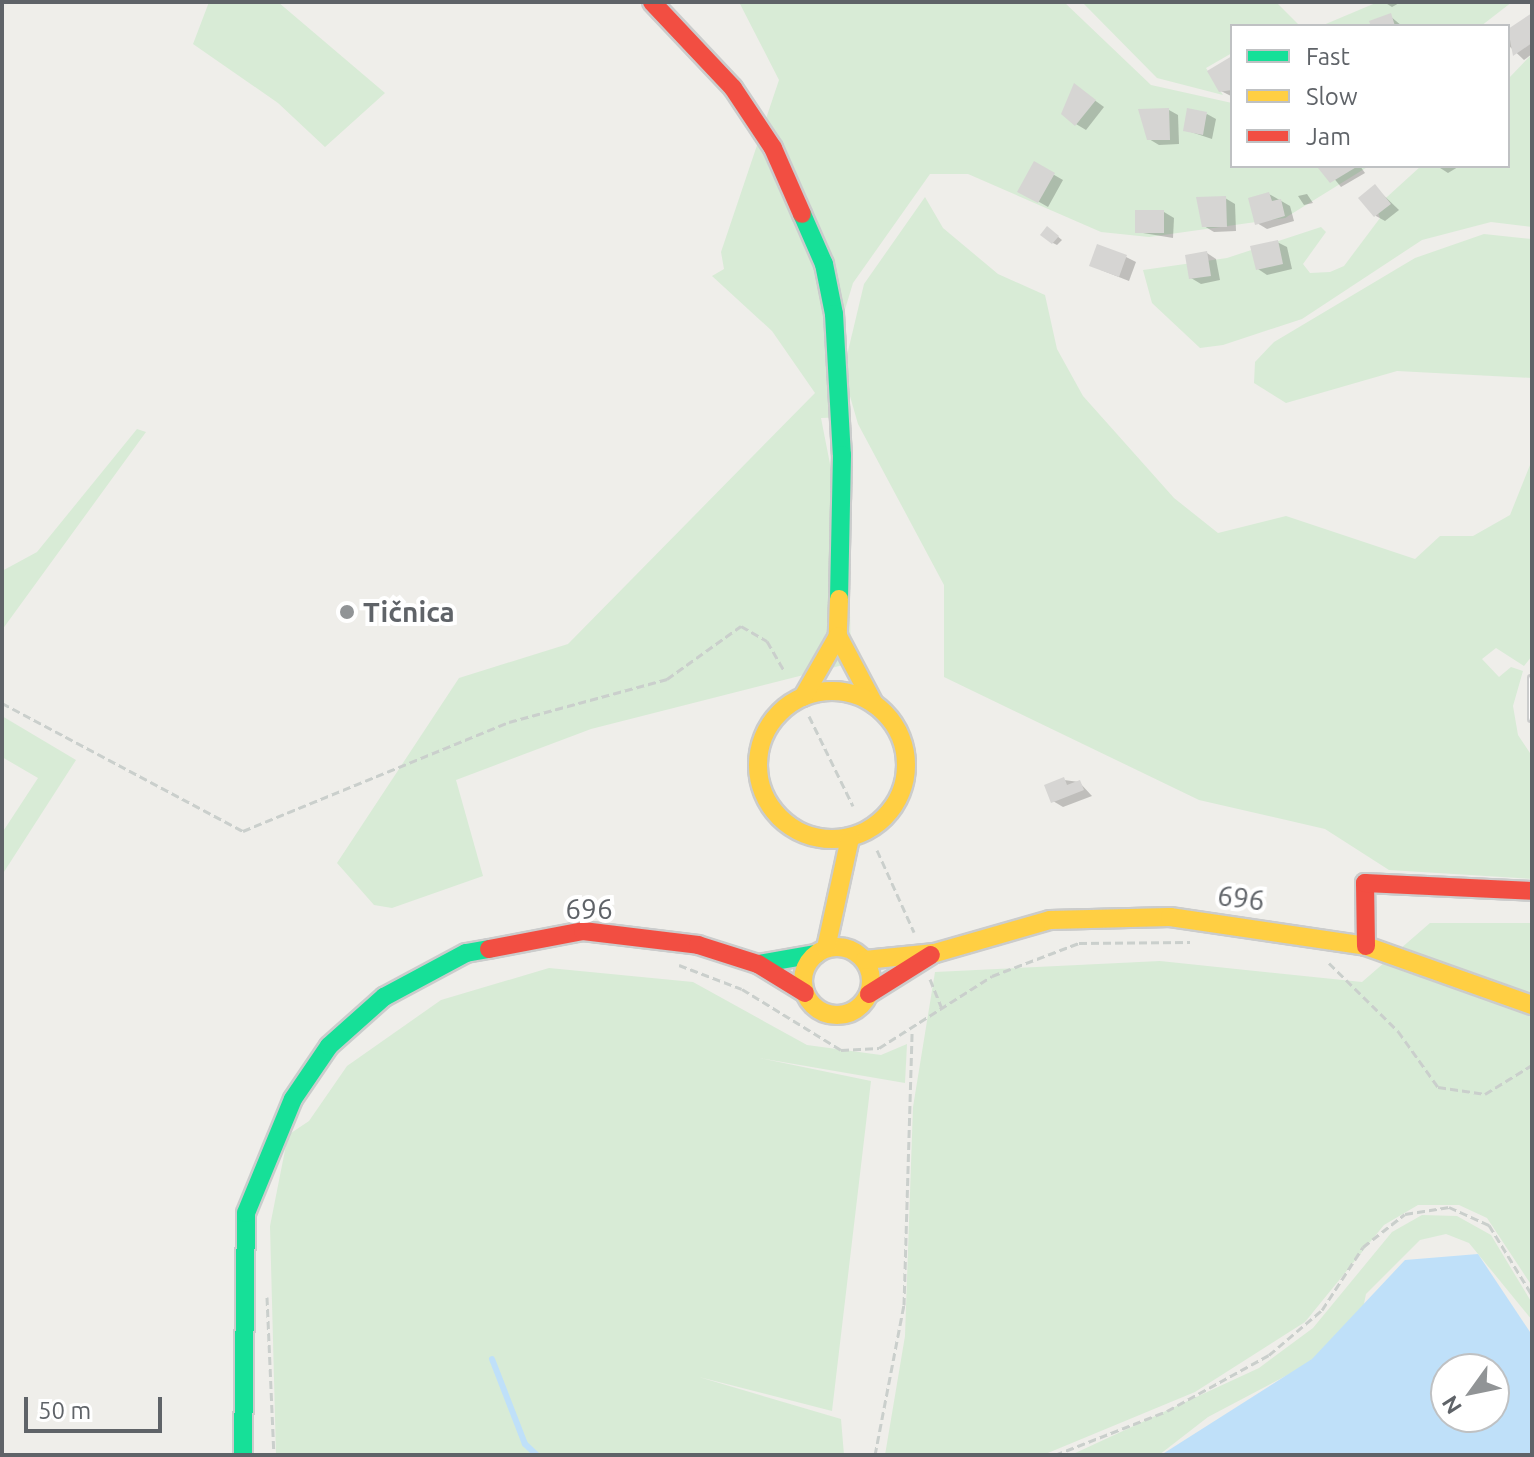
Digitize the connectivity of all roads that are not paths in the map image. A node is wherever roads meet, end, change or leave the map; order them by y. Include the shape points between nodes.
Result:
1 (652, 2) edge
2 (838, 636) junction
3 (1532, 679) edge
4 (803, 697) junction
5 (874, 704) junction
6 (1532, 717) edge
7 (802, 834) junction
8 (850, 838) junction
9 (839, 871) junction
10 (1532, 891) edge
11 (837, 919) junction
12 (1366, 946) junction
13 (847, 948) junction
14 (821, 951) junction
15 (935, 953) junction
16 (865, 960) junction
17 (758, 964) junction
18 (805, 993) junction
19 (869, 994) junction
20 (1532, 1005) edge
21 (243, 1455) edge

1 - 2 main road via 757,124 806,214 824,264 834,314 842,455
2 - 4 main road
2 - 5 main road
3 - 6 lane
4 - 5 main road via 827,691
4 - 7 main road via 774,719 758,753 766,801
5 - 8 main road via 903,742 904,779 890,812
7 - 8 main road
7 - 9 main road
8 - 9 main road
9 - 11 main road
10 - 12 main road via 1365,883
11 - 13 main road
11 - 14 main road
12 - 15 main road, 696 / 696 via 1155,918 1050,920
12 - 20 main road, 696 / 696
13 - 14 main road, 696 / 696
13 - 16 main road
14 - 17 main road, 696 / 696
14 - 18 main road via 804,972
15 - 16 main road, 696 / 696
15 - 19 main road, 696 / 696
16 - 19 main road
17 - 18 main road, 696 / 696
17 - 21 main road, 696 / 696 via 698,945 583,931 466,953 384,997 329,1046 274,1136 246,1213
18 - 19 main road, 696 / 696 via 820,1011 843,1015

